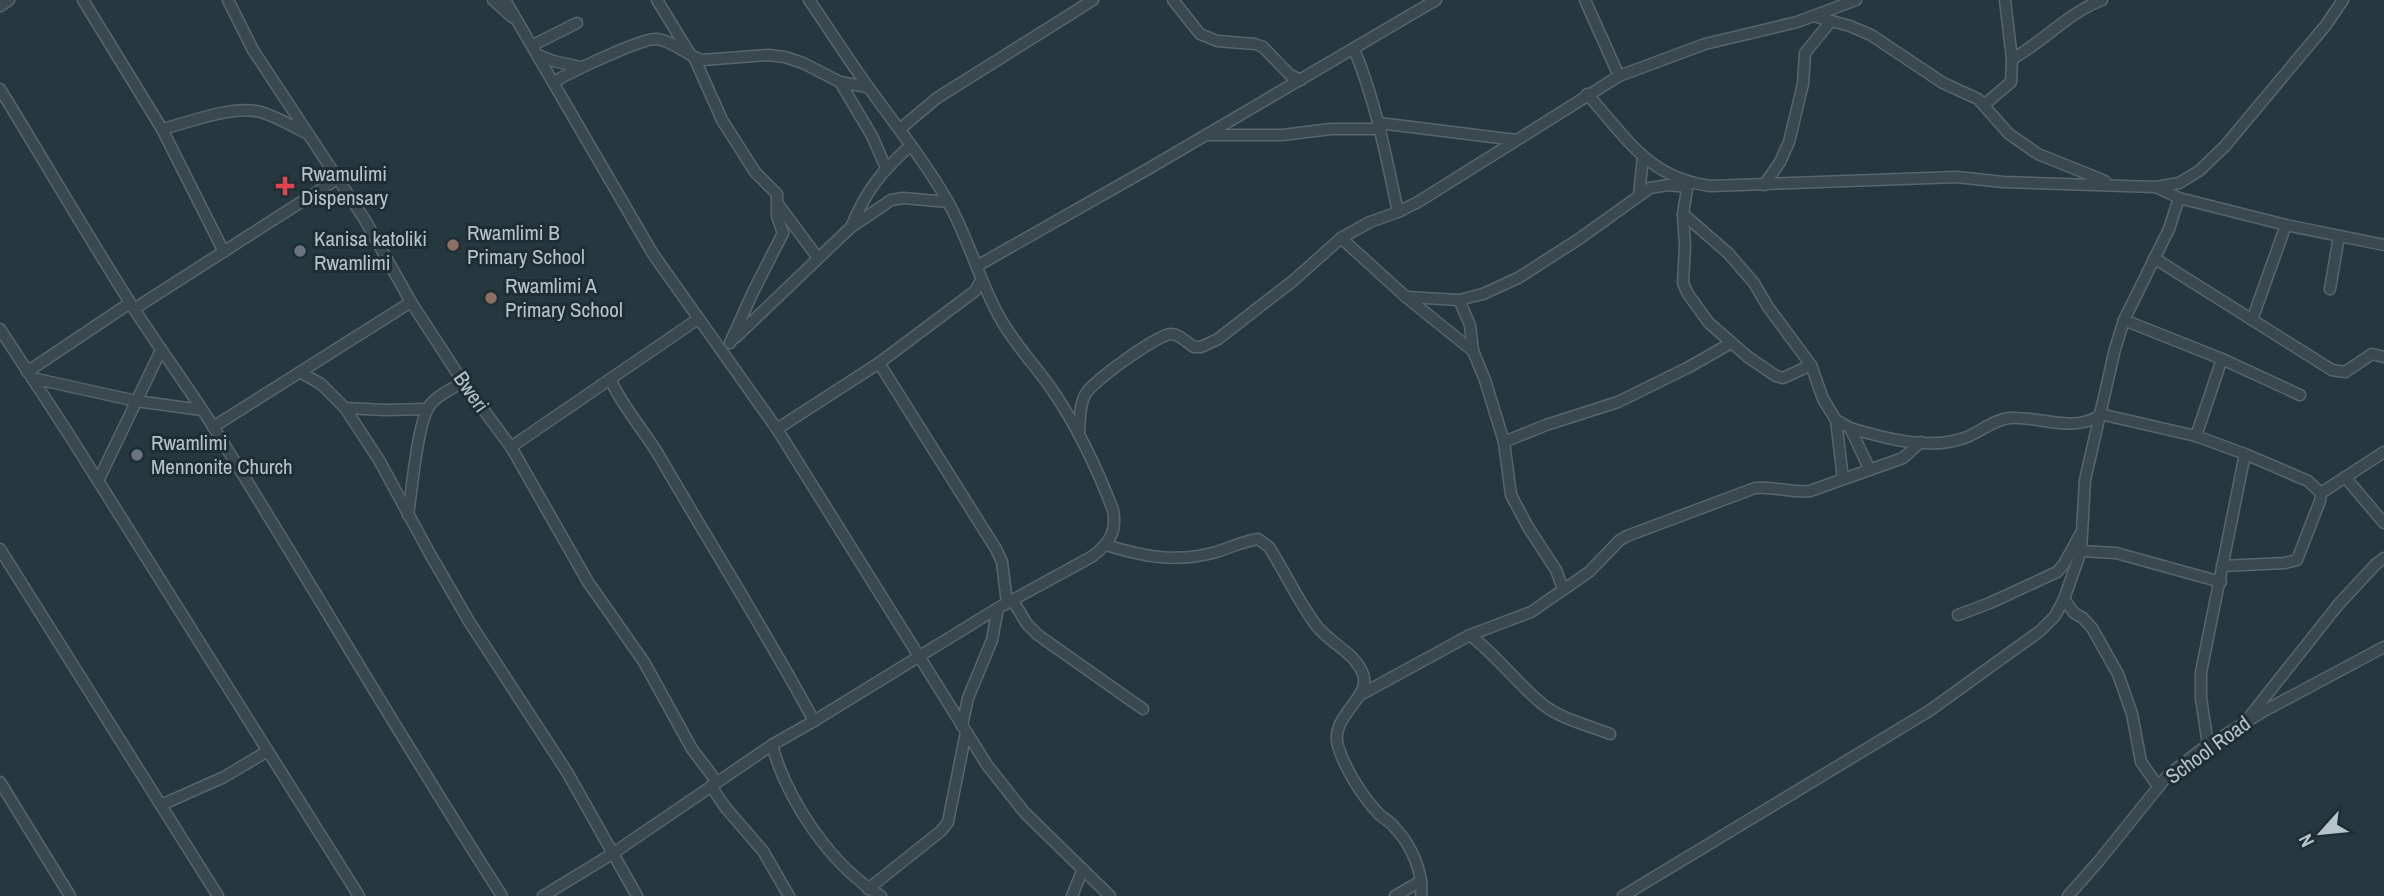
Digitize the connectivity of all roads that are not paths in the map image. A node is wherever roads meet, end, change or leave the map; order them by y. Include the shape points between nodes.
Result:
1 (9, 0) edge
2 (83, 0) edge
3 (228, 0) edge
4 (493, 0) edge
5 (505, 0) edge
6 (657, 0) edge
7 (809, 0) edge
8 (1093, 0) edge
9 (1173, 0) edge
10 (1436, 0) edge
11 (1585, 0) edge
12 (1856, 0) edge
13 (2005, 0) edge
14 (2102, 0) edge
15 (2343, 0) edge
16 (0, 6) edge
17 (1813, 16) junction
18 (1831, 21) junction
19 (519, 23) junction
20 (576, 23) dead end
21 (1354, 49) junction
22 (536, 50) junction
23 (693, 57) junction
24 (2012, 59) junction
25 (581, 67) junction
26 (1619, 76) junction
27 (1301, 80) junction
28 (554, 82) junction
29 (840, 82) junction
30 (867, 87) junction
31 (0, 89) edge
32 (1587, 94) junction
33 (1984, 105) junction
34 (1380, 126) junction
35 (162, 129) junction
36 (900, 129) junction
37 (309, 135) junction
38 (1207, 135) junction
39 (1516, 140) junction
40 (911, 145) junction
41 (1643, 157) junction
42 (887, 168) junction
43 (337, 178) junction
44 (1764, 184) junction
45 (1688, 185) junction
46 (2115, 185) junction
47 (2156, 187) junction
48 (1639, 195) junction
49 (2179, 198) junction
50 (948, 202) junction
51 (778, 203) junction
52 (1398, 212) junction
53 (1683, 214) junction
54 (2286, 225) junction
55 (852, 227) junction
56 (2339, 236) junction
57 (1341, 238) junction
58 (2384, 245) edge
59 (224, 252) junction
60 (818, 258) junction
61 (2154, 258) junction
62 (978, 266) junction
63 (981, 280) junction
64 (2330, 289) dead end
65 (1406, 297) junction
66 (1459, 300) junction
67 (411, 302) junction
68 (132, 306) junction
69 (698, 319) junction
70 (2124, 320) junction
71 (2252, 320) junction
72 (0, 329) edge
73 (1731, 343) junction
74 (727, 347) junction
75 (161, 350) junction
76 (1473, 351) junction
77 (2384, 358) edge
78 (2222, 359) junction
79 (319, 360) junction
80 (879, 363) junction
81 (1811, 365) junction
82 (300, 372) junction
83 (29, 375) junction
84 (610, 379) junction
85 (463, 382) junction
86 (321, 384) junction
87 (2300, 395) dead end
88 (136, 401) junction
89 (345, 408) junction
90 (428, 409) junction
91 (201, 410) junction
92 (2100, 415) junction
93 (1836, 420) junction
94 (213, 427) junction
95 (1850, 428) junction
96 (777, 429) junction
97 (1079, 433) junction
98 (2196, 436) junction
99 (1504, 442) junction
100 (1921, 442) junction
101 (511, 447) junction
102 (2384, 452) edge
103 (2245, 454) junction
104 (1870, 470) junction
105 (2345, 477) junction
106 (1843, 479) junction
107 (98, 481) junction
108 (2321, 493) junction
109 (408, 514) junction
110 (2384, 523) edge
111 (2084, 527) junction
112 (1106, 545) junction
113 (2081, 551) junction
114 (2, 557) edge
115 (2384, 558) edge
116 (2222, 566) junction
117 (2221, 582) junction
118 (1563, 589) junction
119 (2064, 599) junction
120 (1006, 604) junction
121 (1958, 615) dead end
122 (1470, 635) junction
123 (2384, 647) edge
124 (918, 657) junction
125 (1360, 695) junction
126 (1143, 709) dead end
127 (814, 721) junction
128 (2243, 724) junction
129 (964, 729) junction
130 (1610, 734) dead end
131 (772, 745) junction
132 (2208, 745) junction
133 (266, 752) junction
134 (0, 782) edge
135 (714, 784) junction
136 (2158, 786) junction
137 (161, 805) junction
138 (612, 854) junction
139 (1083, 869) junction
140 (1421, 881) junction
141 (868, 889) junction
142 (70, 896) edge
143 (218, 896) edge
144 (359, 896) edge
145 (502, 896) edge
146 (543, 896) edge
147 (637, 896) edge
148 (789, 896) edge
149 (880, 896) edge
150 (1072, 896) edge
151 (1110, 896) edge
152 (1395, 896) edge
153 (1421, 896) edge
154 (1623, 896) edge
155 (2068, 896) edge

1 - 16 street
2 - 35 street
3 - 37 street, Bweri via 253,50
4 - 19 street
5 - 19 street
6 - 23 street
7 - 30 street
8 - 36 street via 937,98
9 - 27 street via 1200,34 1263,47
10 - 21 street
11 - 26 street
12 - 17 street
13 - 24 street
14 - 24 street
15 - 47 street via 2225,146 2179,183
17 - 18 street
17 - 26 street via 1705,44
18 - 33 street via 1871,35
18 - 44 street via 1805,53 1789,142
19 - 22 street
20 - 22 street
21 - 27 street
21 - 34 street
22 - 25 street via 553,61
22 - 28 street
23 - 25 street via 664,41 650,39
23 - 29 street via 785,57
23 - 51 street via 722,120 755,172 774,189
24 - 33 street via 2011,82
25 - 28 street
26 - 32 street
27 - 38 street
28 - 69 street via 653,254
29 - 30 street
29 - 42 street
30 - 36 street
31 - 68 street
32 - 39 street
32 - 41 street
33 - 46 street via 2008,134 2038,155
34 - 38 street via 1282,135
34 - 39 street
34 - 52 street
35 - 37 street via 237,110 275,117
35 - 59 street
36 - 40 street
37 - 43 street, Bweri
38 - 62 street
39 - 52 street
40 - 42 street
40 - 50 street
41 - 45 street
41 - 48 street
42 - 55 street via 867,192
43 - 59 street
43 - 67 street, Bweri
44 - 45 street
44 - 46 street via 1957,177
45 - 48 street via 1658,186
45 - 53 street
46 - 47 street
47 - 49 street
48 - 66 street via 1518,278
49 - 54 street
49 - 61 street
50 - 55 street via 891,200
50 - 62 street
51 - 60 street
51 - 74 street via 781,237
52 - 57 street
53 - 73 street via 1683,283 1696,308
53 - 81 street via 1754,283
54 - 56 street
54 - 71 street
55 - 60 street
56 - 58 street
56 - 64 street
57 - 65 street
57 - 97 street via 1217,339 1195,347 1169,334 1099,379 1085,394
59 - 68 street
60 - 74 street
61 - 70 street
61 - 71 street
62 - 63 street
63 - 80 street via 975,291
63 - 97 street via 1010,335
65 - 66 street
65 - 76 street
66 - 76 street via 1470,325
67 - 79 street
67 - 85 street, Bweri
68 - 75 street
68 - 83 street
69 - 74 street
69 - 84 street
70 - 78 street
70 - 92 street
71 - 77 street via 2340,373 2372,354
72 - 83 street
73 - 81 street via 1779,378
73 - 99 street via 1618,402
74 - 96 street
75 - 88 street
75 - 91 street
76 - 99 street
78 - 87 street
78 - 98 street
79 - 82 street
79 - 86 street
80 - 96 street
80 - 120 street via 996,549 1002,562
81 - 93 street
82 - 86 street
82 - 94 street
83 - 88 street
83 - 107 street
84 - 101 street
84 - 127 street
85 - 90 street
85 - 101 street, Bweri
86 - 89 street
88 - 91 street
88 - 107 street
89 - 90 street
89 - 109 street
90 - 109 street
91 - 94 street
92 - 98 street
92 - 100 street via 2078,425 2004,419 1961,439
92 - 111 street via 2085,480
93 - 95 street
93 - 106 street
94 - 145 street
95 - 100 street
95 - 104 street
96 - 124 street
97 - 112 street via 1114,510 1114,533
98 - 103 street
99 - 118 street via 1511,495
100 - 104 street via 1903,458
101 - 135 street, Bweri via 587,582 644,662
102 - 105 street
103 - 108 street via 2308,481
103 - 116 street
104 - 106 street
105 - 108 street
105 - 110 street
106 - 118 street via 1796,493 1755,488 1627,536
107 - 133 street
108 - 116 street via 2297,560
109 - 138 street via 470,623 567,772
111 - 113 street
111 - 121 street via 2057,572
112 - 120 street
112 - 125 street via 1149,557 1191,559 1258,539 1269,547 1315,624 1359,666 1365,681
113 - 117 street via 2116,553
113 - 119 street
114 - 137 street
115 - 128 street via 2338,605
116 - 117 street
117 - 132 street via 2201,672
118 - 122 street via 1531,612
119 - 136 street via 2092,628 2118,674 2133,714 2141,762
119 - 154 street via 2040,631 1932,709
120 - 124 street
120 - 126 street via 1038,635
120 - 129 street via 968,698
122 - 125 street
122 - 130 street via 1542,704
123 - 128 street, School Road
124 - 127 street
124 - 129 street
125 - 140 street via 1345,714 1337,744 1364,795 1408,845
127 - 131 street
128 - 132 street, School Road
129 - 139 street via 1025,813
129 - 141 street via 948,822
131 - 135 street
131 - 141 street via 783,780 813,827
132 - 136 street, School Road
133 - 137 street
133 - 144 street
134 - 142 street
135 - 138 street
135 - 148 street, Bweri via 724,807 763,851
136 - 155 street, School Road
137 - 143 street
138 - 146 street
138 - 147 street
139 - 150 street
139 - 151 street
140 - 152 street
140 - 153 street
141 - 149 street

